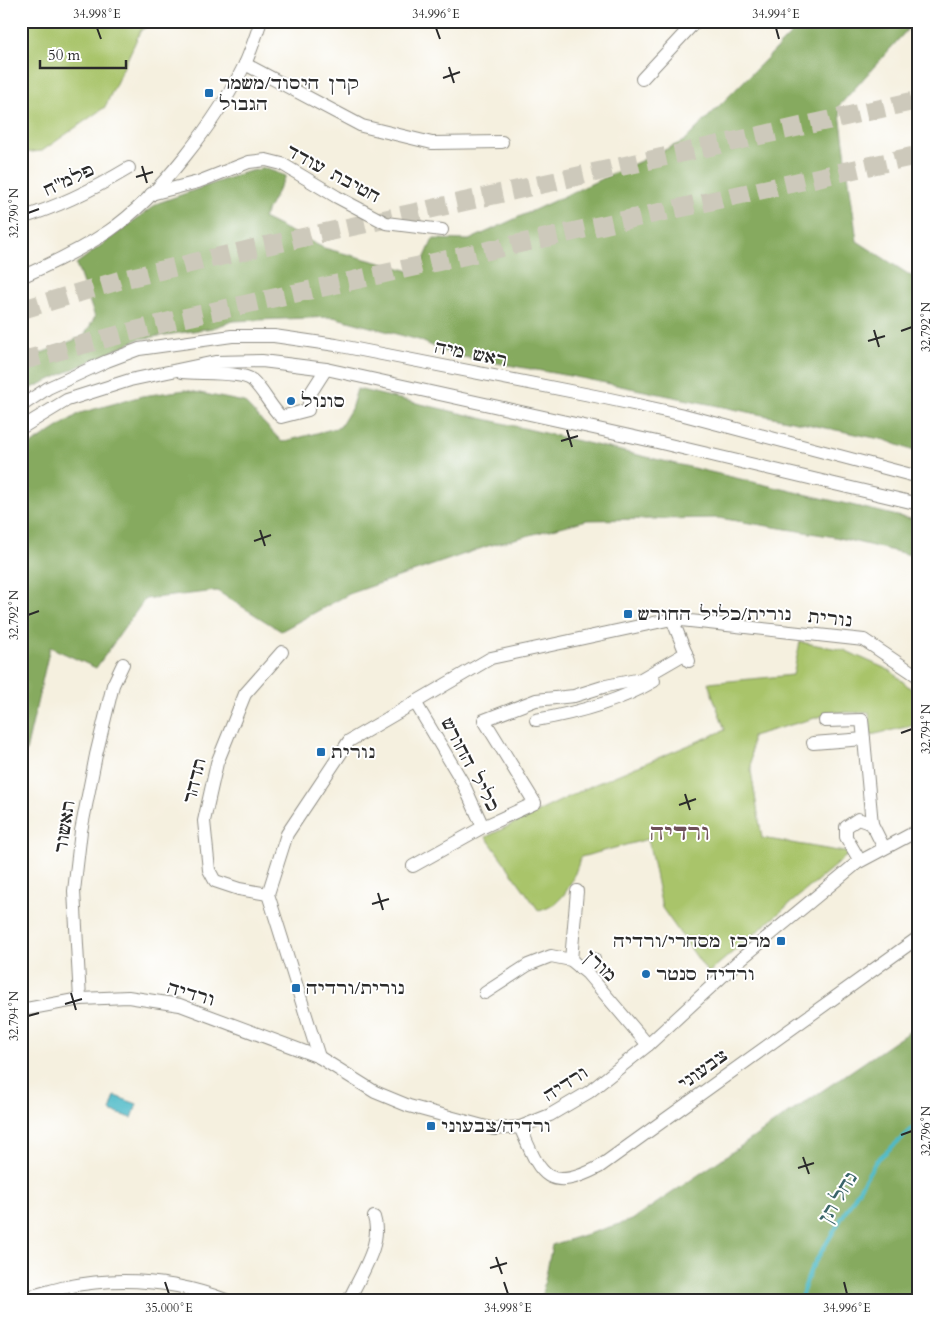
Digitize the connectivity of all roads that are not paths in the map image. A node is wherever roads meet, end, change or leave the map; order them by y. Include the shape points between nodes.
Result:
1 (261, 21) edge
2 (696, 21) edge
3 (245, 64) junction
4 (642, 79) dead end
5 (502, 142) dead end
6 (128, 168) dead end
7 (151, 194) junction
8 (21, 218) edge
9 (442, 230) dead end
10 (21, 277) edge
11 (326, 370) junction
12 (172, 371) junction
13 (21, 406) edge
14 (21, 428) edge
15 (919, 477) edge
16 (919, 504) edge
17 (672, 620) junction
18 (282, 652) dead end
19 (686, 653) junction
20 (123, 664) dead end
21 (919, 678) edge
22 (415, 702) junction
23 (536, 720) dead end
24 (825, 721) dead end
25 (864, 739) junction
26 (813, 743) dead end
27 (872, 824) junction
28 (483, 827) junction
29 (919, 830) edge
30 (884, 848) junction
31 (860, 861) junction
32 (413, 866) dead end
33 (577, 891) dead end
34 (268, 894) junction
35 (919, 936) edge
36 (594, 959) dead end
37 (576, 964) junction
38 (485, 993) dead end
39 (80, 999) junction
40 (21, 1010) edge
41 (648, 1045) junction
42 (319, 1057) junction
43 (520, 1127) junction
44 (374, 1217) dead end
45 (21, 1298) edge
46 (226, 1300) edge
47 (349, 1300) edge

1 - 3 street
2 - 4 street
3 - 5 street via 362,126 432,143
3 - 7 street via 202,136
6 - 8 street, פלמ"ח via 56,208
7 - 9 street, חטיבת עודד via 198,182 248,162 266,160 282,164 386,223
7 - 10 street via 109,232
11 - 12 street via 262,361 215,362
11 - 12 street via 310,394 308,410 281,417 251,379 226,373 201,375
11 - 16 street via 657,442
12 - 14 street via 130,380 67,400
13 - 15 street, ראש מיה via 48,388 139,350 232,336 274,336 336,345 649,407
17 - 19 street
17 - 21 street, נורית via 864,640
17 - 22 street, נורית via 491,658
18 - 34 street, תדהר via 245,694 216,763 204,821 209,870 215,881
19 - 23 street via 689,660 642,688 574,714
19 - 28 street via 641,679 574,696 536,700 484,720 535,803
20 - 39 street, תאשור via 112,685 81,831 74,891
22 - 28 street, כליל החורש via 463,783
22 - 34 street, נורית via 349,741 287,834
24 - 25 street via 862,720
25 - 26 street
25 - 27 street
27 - 30 street
27 - 31 street via 858,819 846,827 846,837
28 - 32 street, כליל החורש
29 - 30 street, ורדיה
30 - 31 street, ורדיה
31 - 41 street, ורדיה via 742,958
33 - 37 street
34 - 42 street
35 - 43 street, צבעוני via 584,1175 560,1180 550,1178 537,1164
36 - 37 street
37 - 38 street, מורן via 550,956 528,965
37 - 41 street, מורן
39 - 40 street, ורדיה
39 - 42 street, ורדיה via 128,997 180,1005
41 - 43 street, ורדיה via 572,1104
42 - 43 street, ורדיה via 375,1092 409,1106 494,1129
44 - 47 street via 377,1226 373,1246
45 - 46 street via 109,1281 151,1281

